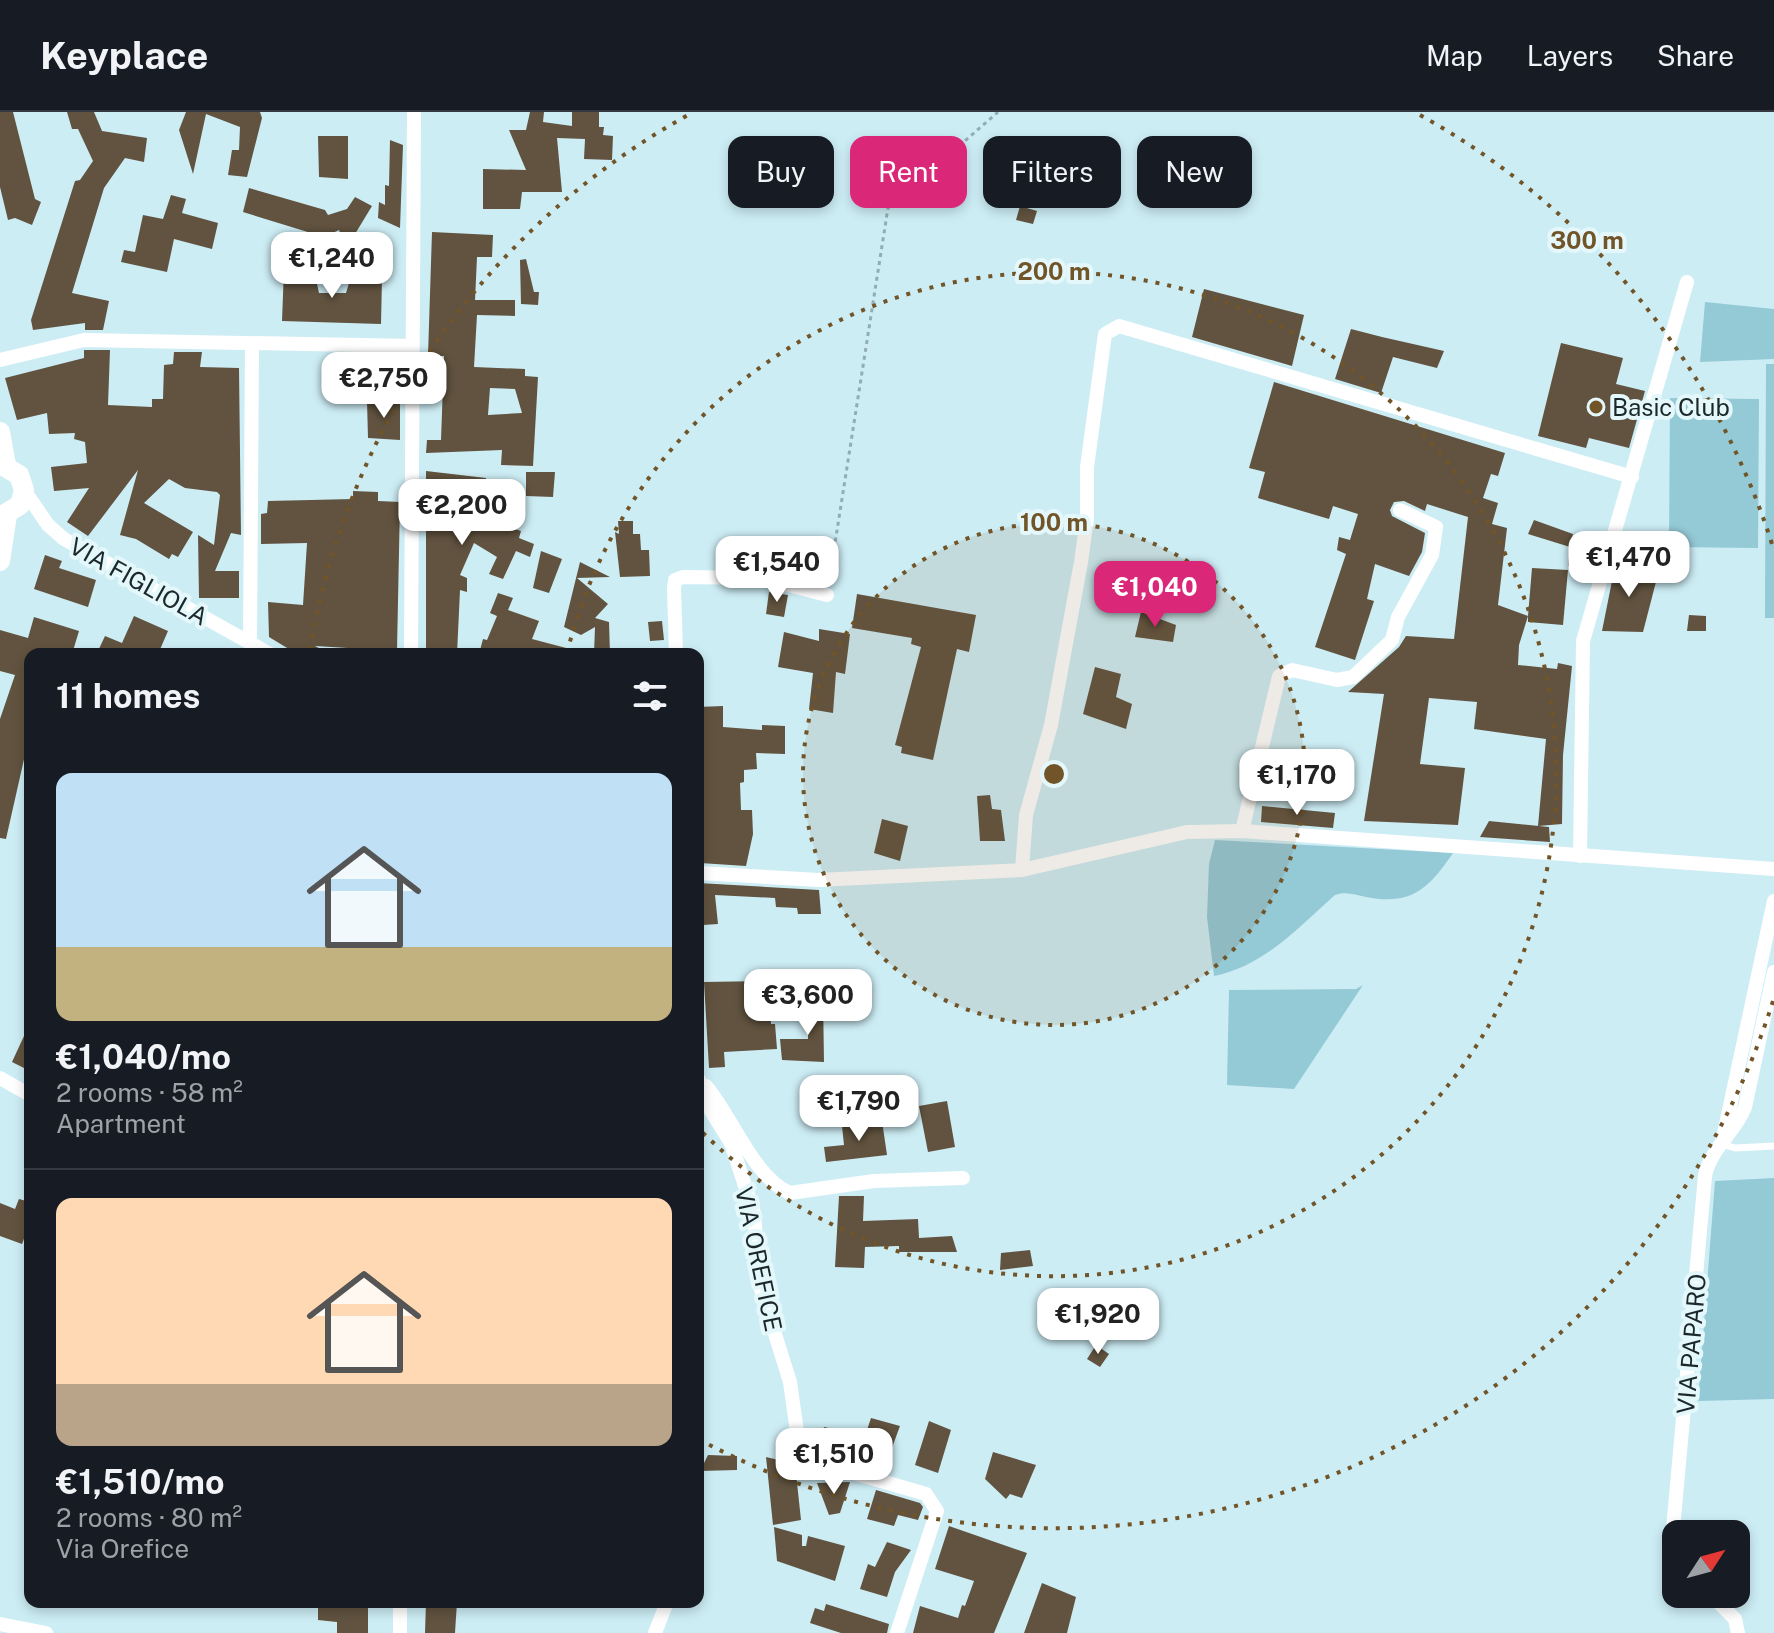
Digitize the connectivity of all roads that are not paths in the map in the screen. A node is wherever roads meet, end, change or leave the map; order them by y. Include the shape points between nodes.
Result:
1 (414, 112) edge
2 (1687, 282) dead end
3 (252, 344) junction
4 (412, 346) junction
5 (0, 360) edge
6 (0, 432) edge
7 (3, 464) edge
8 (1632, 477) junction
9 (24, 490) junction
10 (1400, 510) dead end
11 (4, 516) edge
12 (0, 561) edge
13 (827, 595) road end
14 (250, 643) junction
15 (259, 648) edge
16 (411, 648) edge
17 (676, 648) edge
18 (1242, 831) junction
19 (1580, 856) junction
20 (1774, 869) edge
21 (1022, 870) junction
22 (704, 873) edge
23 (1774, 901) edge
24 (1774, 972) edge
25 (0, 1078) edge
26 (704, 1085) edge
27 (24, 1092) edge
28 (704, 1093) edge
29 (1722, 1144) junction
30 (1774, 1146) edge
31 (963, 1178) dead end
32 (1674, 1520) edge
33 (400, 1608) edge
34 (665, 1608) edge
35 (1724, 1608) edge
36 (0, 1624) edge
37 (46, 1633) edge
38 (400, 1633) edge
39 (655, 1633) edge
40 (897, 1633) edge
41 (1738, 1633) edge

1 - 4 street
2 - 8 street
3 - 4 street
3 - 5 street via 84,340
3 - 14 street
4 - 16 street
6 - 7 street
7 - 9 street via 19,475
8 - 19 street via 1583,641
8 - 21 street via 1119,326 1112,329 1105,334 1087,467 1087,519 1068,638 1026,815
9 - 11 street via 20,505
9 - 14 street, VIA FIGLIOLA via 64,539
10 - 18 street via 1436,527 1432,555 1398,617 1392,640 1353,677 1337,680 1292,670 1279,676
11 - 12 street
13 - 17 street via 761,578 683,577 675,580 674,588
14 - 15 street, VIA FIGLIOLA
18 - 19 street
18 - 21 street via 1187,832
19 - 20 street
21 - 22 street via 818,880
23 - 29 street, VIA PAPARO
24 - 29 street, VIA PAPARO via 1745,1107
25 - 27 street
26 - 31 street via 726,1110 764,1176 790,1193 874,1181
28 - 40 street, VIA OREFICE via 731,1143 754,1213 760,1286 790,1382 805,1459 926,1494 934,1502 937,1511
29 - 30 lane
29 - 32 street, VIA PAPARO via 1708,1161 1705,1176
33 - 38 street
34 - 39 street
35 - 41 street via 1735,1619
36 - 37 street

